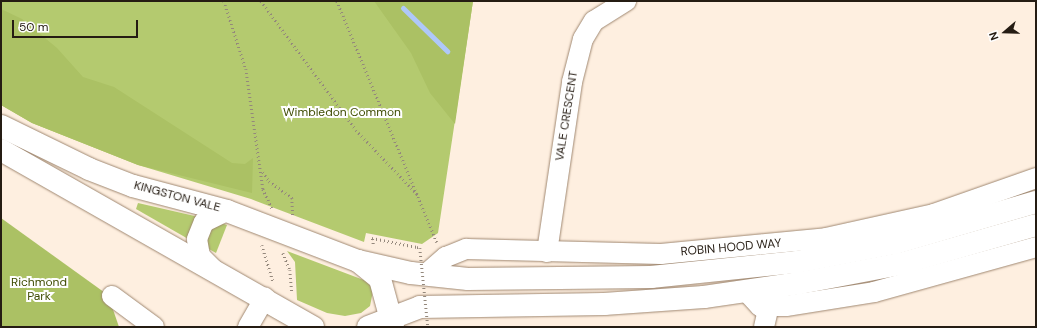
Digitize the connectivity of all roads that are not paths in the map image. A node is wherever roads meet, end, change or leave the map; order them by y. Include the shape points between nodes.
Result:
1 (626, 1) edge
2 (1, 126) edge
3 (1, 150) edge
4 (1036, 178) edge
5 (1036, 202) edge
6 (227, 211) junction
7 (1036, 225) edge
8 (1036, 247) edge
9 (547, 252) junction
10 (358, 260) junction
11 (213, 270) junction
12 (425, 275) junction
13 (746, 291) junction
14 (269, 292) junction
15 (112, 296) dead end
16 (766, 318) edge
17 (392, 321) edge
18 (154, 327) edge
19 (248, 327) edge
20 (313, 327) edge
21 (368, 327) edge

1 - 9 street, VALE CRESCENT via 594,21 583,39 572,82
2 - 6 main road, KINGSTON VALE via 89,170 133,186
3 - 11 main road
4 - 9 street, ROBIN HOOD WAY via 934,214 826,238 661,254
5 - 12 main road, ROBIN HOOD WAY via 895,244 748,268 563,279
6 - 10 main road, KINGSTON VALE
6 - 11 street via 211,216 198,234 200,256
7 - 13 main road via 900,264
8 - 16 street via 874,292
9 - 12 street, ROBIN HOOD WAY via 462,249
10 - 12 main road, ROBIN HOOD WAY
10 - 17 main road via 380,280
11 - 14 main road
13 - 16 street
13 - 17 main road via 604,304 433,306
14 - 19 street
14 - 20 main road
15 - 18 street
17 - 21 main road

